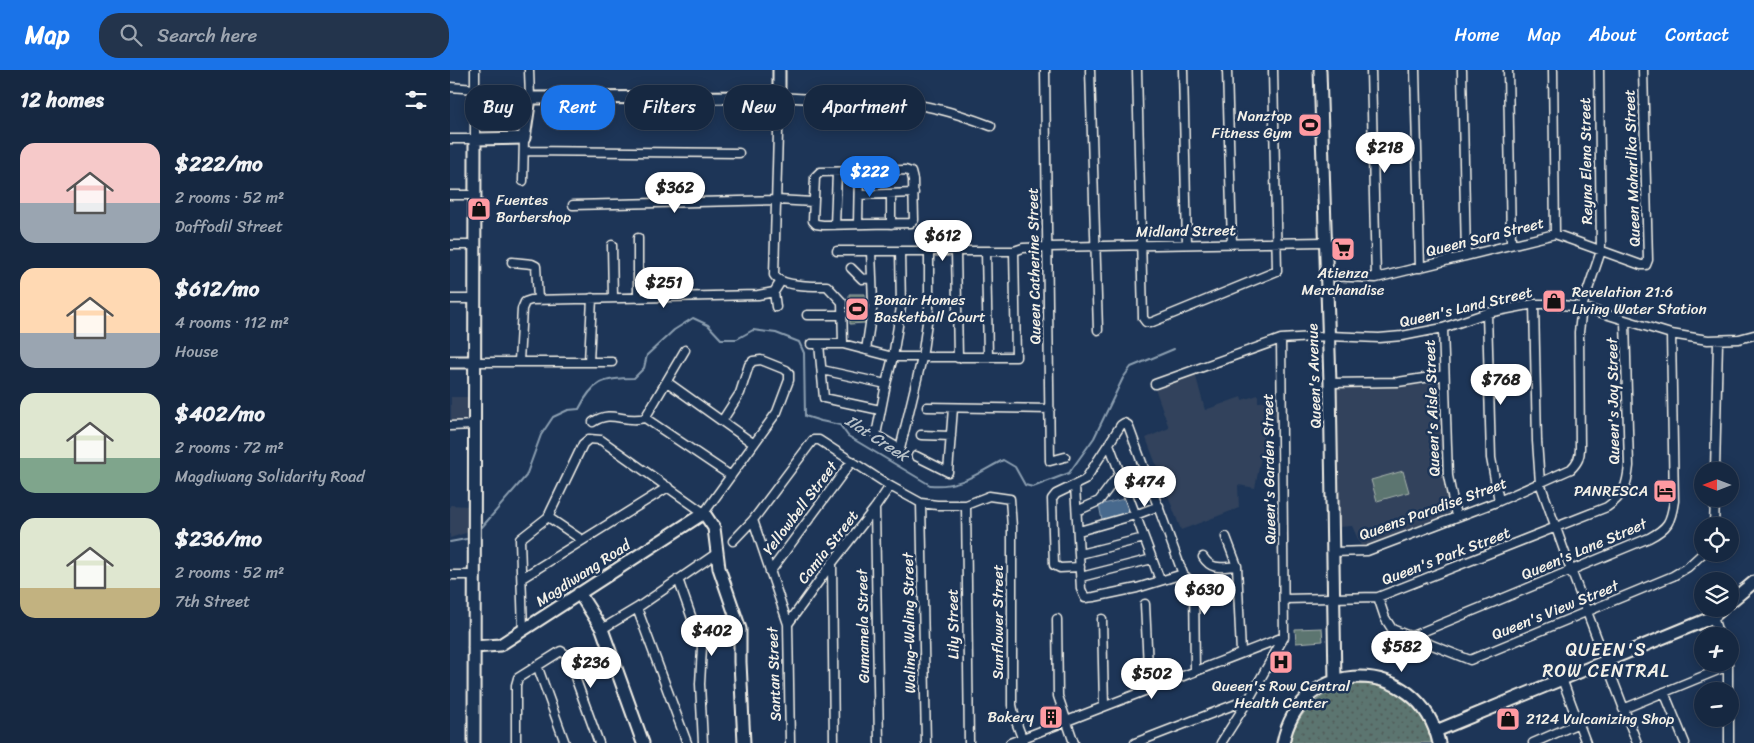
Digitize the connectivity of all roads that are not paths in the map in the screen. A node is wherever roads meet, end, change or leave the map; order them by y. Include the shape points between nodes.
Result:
1 (475, 70) edge
2 (529, 70) edge
3 (779, 70) edge
4 (1045, 70) edge
5 (1090, 70) edge
6 (1136, 70) edge
7 (1183, 70) edge
8 (1227, 70) edge
9 (1273, 70) edge
10 (1320, 70) edge
11 (1371, 70) edge
12 (1415, 70) edge
13 (1462, 70) edge
14 (1508, 70) edge
15 (1553, 70) edge
16 (1598, 70) edge
17 (1643, 70) edge
18 (475, 85) edge
19 (530, 85) edge
20 (780, 85) edge
21 (450, 87) edge
22 (465, 88) edge
23 (724, 97) edge
24 (531, 98) edge
25 (794, 98) edge
26 (991, 126) dead end
27 (475, 130) edge
28 (525, 130) edge
29 (779, 130) edge
30 (524, 138) junction
31 (450, 139) edge
32 (475, 139) junction
33 (524, 151) junction
34 (739, 153) dead end
35 (859, 171) junction
36 (837, 172) junction
37 (523, 181) dead end
38 (914, 193) junction
39 (891, 194) junction
40 (450, 195) edge
41 (476, 195) junction
42 (859, 195) junction
43 (777, 200) junction
44 (813, 202) junction
45 (573, 206) dead end
46 (835, 224) junction
47 (858, 224) junction
48 (891, 224) junction
49 (1555, 234) junction
50 (929, 235) dead end
51 (638, 238) dead end
52 (1324, 242) junction
53 (1277, 243) junction
54 (1187, 244) junction
55 (1232, 244) junction
56 (1511, 244) junction
57 (450, 245) edge
58 (475, 245) junction
59 (612, 245) dead end
60 (1142, 245) junction
61 (1097, 246) junction
62 (1048, 247) junction
63 (837, 251) dead end
64 (871, 251) junction
65 (900, 251) junction
66 (929, 251) junction
67 (956, 251) junction
68 (986, 251) junction
69 (1014, 251) junction
70 (1601, 251) junction
71 (1466, 256) junction
72 (512, 262) dead end
73 (1646, 264) joint
74 (851, 268) dead end
75 (1420, 268) junction
76 (1326, 276) junction
77 (663, 278) dead end
78 (872, 278) junction
79 (1376, 278) junction
80 (782, 281) junction
81 (774, 292) junction
82 (592, 298) junction
83 (613, 298) junction
84 (638, 298) junction
85 (664, 298) junction
86 (450, 299) edge
87 (475, 299) junction
88 (538, 299) junction
89 (1534, 304) junction
90 (776, 307) dead end
91 (1582, 307) junction
92 (1487, 313) junction
93 (807, 315) dead end
94 (843, 315) junction
95 (1625, 321) junction
96 (1443, 328) junction
97 (1098, 330) dead end
98 (1671, 334) junction
99 (1754, 335) edge
100 (1329, 336) junction
101 (1281, 339) junction
102 (1718, 341) junction
103 (811, 344) dead end
104 (819, 344) junction
105 (843, 344) junction
106 (685, 350) dead end
107 (866, 350) junction
108 (893, 357) junction
109 (988, 357) junction
110 (922, 358) junction
111 (958, 358) junction
112 (519, 361) junction
113 (450, 362) edge
114 (474, 362) junction
115 (589, 362) junction
116 (612, 362) dead end
117 (822, 370) junction
118 (1444, 375) junction
119 (667, 382) junction
120 (1330, 383) junction
121 (886, 384) junction
122 (1155, 384) dead end
123 (927, 407) dead end
124 (953, 408) junction
125 (1050, 409) junction
126 (880, 410) junction
127 (645, 418) junction
128 (722, 421) junction
129 (593, 422) dead end
130 (474, 425) junction
131 (450, 426) edge
132 (921, 435) dead end
133 (951, 436) junction
134 (754, 444) junction
135 (1109, 444) junction
136 (916, 456) dead end
137 (1064, 457) dead end
138 (852, 462) junction
139 (1715, 462) edge
140 (1120, 473) junction
141 (731, 476) junction
142 (1540, 483) junction
143 (890, 486) junction
144 (1076, 486) junction
145 (668, 487) junction
146 (1500, 501) junction
147 (921, 503) junction
148 (966, 505) junction
149 (1159, 506) junction
150 (875, 508) junction
151 (1077, 511) junction
152 (704, 513) junction
153 (1135, 515) junction
154 (1456, 516) junction
155 (548, 517) junction
156 (754, 520) junction
157 (1555, 528) junction
158 (1079, 531) junction
159 (1226, 537) dead end
160 (1144, 538) junction
161 (582, 540) junction
162 (733, 541) dead end
163 (1333, 552) junction
164 (717, 553) junction
165 (1080, 554) junction
166 (1203, 557) dead end
167 (1152, 559) junction
168 (1694, 561) edge
169 (832, 563) junction
170 (1237, 566) junction
171 (1080, 567) junction
172 (1571, 570) junction
173 (770, 572) junction
174 (1183, 574) junction
175 (450, 575) edge
176 (474, 575) junction
177 (1081, 577) junction
178 (522, 578) junction
179 (678, 579) junction
180 (1160, 580) junction
181 (1751, 584) edge
182 (580, 593) junction
183 (1739, 594) edge
184 (1378, 597) junction
185 (1284, 599) junction
186 (1334, 599) junction
187 (1146, 604) dead end
188 (637, 608) junction
189 (1587, 612) junction
190 (1713, 617) joint
191 (1057, 619) dead end
192 (1102, 619) dead end
193 (788, 624) junction
194 (1716, 627) edge
195 (602, 628) junction
196 (523, 630) junction
197 (1412, 636) junction
198 (1284, 637) junction
199 (474, 647) junction
200 (1241, 654) junction
201 (1605, 661) junction
202 (537, 665) junction
203 (1195, 671) junction
204 (1711, 672) edge
205 (1562, 679) junction
206 (1335, 681) junction
207 (1149, 689) junction
208 (1664, 692) junction
209 (1249, 699) junction
210 (1104, 706) junction
211 (1623, 709) junction
212 (1066, 720) junction
213 (1579, 723) junction
214 (1728, 727) edge
215 (1436, 730) junction
216 (1023, 740) edge
217 (474, 743) edge
218 (516, 743) edge
219 (565, 743) edge
220 (599, 743) edge
221 (643, 743) edge
222 (687, 743) edge
223 (703, 743) edge
224 (744, 743) edge
225 (790, 743) edge
226 (834, 743) edge
227 (879, 743) edge
228 (926, 743) edge
229 (969, 743) edge
230 (1010, 743) edge
231 (1074, 743) edge
232 (1135, 743) edge
233 (1221, 743) edge
234 (1283, 743) edge
235 (1439, 743) edge
236 (1533, 743) edge
237 (1586, 743) edge
238 (1637, 743) edge
239 (1685, 743) edge
240 (1729, 743) edge

1 - 18 street
2 - 19 street
3 - 20 street
4 - 62 street, Queen Catherine Street
5 - 61 street
6 - 60 street
7 - 54 street
8 - 55 street
9 - 53 street
10 - 52 street, Queen's Avenue
11 - 79 street
12 - 75 street
13 - 71 street
14 - 56 street
15 - 49 street
16 - 70 street, Reyna Elena Street
17 - 73 street, Queen Maharlika Street
21 - 22 street
23 - 24 street
25 - 26 street via 812,99 820,123 824,125 844,120 863,110 901,104 933,109
27 - 32 street
28 - 30 street
29 - 43 street
30 - 32 street
30 - 33 street
31 - 32 street
32 - 41 street
33 - 34 street
33 - 37 street
35 - 36 street
35 - 38 street via 908,171 913,174
35 - 42 street
36 - 44 street via 816,174
36 - 46 street
38 - 39 street
38 - 48 street via 913,222
39 - 42 street
39 - 48 street
40 - 41 street
41 - 58 street
42 - 47 street
43 - 44 street
43 - 45 street
43 - 80 street via 774,275
44 - 46 street via 813,222
46 - 47 street
47 - 48 street
49 - 56 street, Queen Sara Street
49 - 70 street, Queen Sara Street
50 - 66 street
51 - 84 street
52 - 53 street, Midland Street
52 - 76 street, Queen's Avenue
53 - 55 street, Midland Street
53 - 60 street via 1277,271 1150,323 1144,318
54 - 55 street, Midland Street
54 - 60 street, Midland Street
56 - 71 street, Queen Sara Street
57 - 58 street
58 - 87 street
59 - 83 street
60 - 61 street, Midland Street
61 - 62 street, Midland Street
61 - 97 street
62 - 69 street, Midland Street
62 - 125 street, Queen Catherine Street
63 - 64 street, Midland Street
64 - 65 street, Midland Street
64 - 78 street
65 - 66 street, Midland Street
65 - 108 street via 901,307
66 - 67 street, Midland Street
66 - 110 street via 929,308
67 - 68 street, Midland Street
67 - 111 street
68 - 69 street, Midland Street
68 - 109 street
69 - 109 street via 1016,357
70 - 73 street, Queen Sara Street
70 - 91 street, Reyna Elena Street
71 - 75 street, Queen Sara Street
72 - 88 street via 536,266
74 - 78 street via 862,279
75 - 79 street, Queen Sara Street
76 - 79 street, Queen Sara Street
76 - 100 street, Queen's Avenue
77 - 85 street
78 - 107 street via 873,304
80 - 81 street
80 - 94 street via 827,286 842,302
81 - 85 street
81 - 90 street
82 - 83 street
82 - 88 street
82 - 115 street
83 - 84 street
84 - 85 street
86 - 87 street
87 - 114 street
88 - 112 street via 525,302 522,309
89 - 91 street, Queen's Land Street
89 - 92 street, Queen's Land Street
89 - 142 street
91 - 95 street, Queen's Land Street
91 - 142 street, Queens Paradise Street via 1579,332 1580,458 1572,469
92 - 96 street, Queen's Land Street
92 - 146 street via 1491,458
93 - 94 street
94 - 105 street
95 - 98 street, Queen's Land Street
95 - 157 street, Queen's Joy Street via 1629,466 1625,489 1607,507
96 - 100 street, Queen's Land Street via 1379,338
96 - 118 street, Queen's Aisle Street
98 - 102 street, Queen's Land Street
98 - 172 street, Queen's Lane Street via 1674,501 1668,525 1660,532
99 - 102 street, Queen's Land Street
100 - 101 street
100 - 120 street, Queen's Avenue
101 - 122 street
101 - 185 street, Queen's Garden Street
102 - 139 street
103 - 104 street
104 - 105 street
104 - 117 street
105 - 107 street
106 - 119 street
107 - 108 street
108 - 110 street
108 - 121 street
109 - 111 street
110 - 111 street
110 - 126 street via 900,449 876,435
112 - 114 street
112 - 115 street
113 - 114 street
114 - 130 street
115 - 116 street
117 - 121 street
117 - 126 street via 824,398
118 - 120 street via 1398,382
118 - 154 street, Queen's Aisle Street via 1448,476
119 - 127 street
119 - 128 street
120 - 163 street, Queen's Avenue
121 - 126 street
123 - 124 street
124 - 125 street
124 - 133 street
125 - 137 street, Queen Catherine Street via 1050,461
127 - 129 street via 627,420 610,415
127 - 141 street
128 - 134 street
128 - 134 street via 740,393 752,361 761,360 786,370 789,380 777,412
130 - 131 street
130 - 176 street
132 - 133 street
133 - 136 street via 948,472
134 - 141 street
135 - 140 street
135 - 144 street via 1085,480
135 - 149 street via 1121,425 1128,425
138 - 143 street
138 - 156 street via 819,440 813,440
138 - 173 street, Yellowbell Street
140 - 151 street via 1099,500
140 - 153 street
141 - 152 street
142 - 146 street, Queens Paradise Street
142 - 157 street
143 - 147 street
143 - 150 street, Camia Street
144 - 151 street
144 - 171 street via 1052,499 1054,565 1060,568
145 - 152 street
145 - 155 street via 601,440 589,439 583,444
145 - 161 street
146 - 154 street, Queens Paradise Street
147 - 148 street
147 - 228 street, Waling-Waling Street
148 - 216 street, Sunflower Street via 989,496 1010,499 1012,705
148 - 229 street, Lily Street
149 - 153 street
149 - 174 street
150 - 169 street, Camia Street
150 - 227 street, Gumamela Street
151 - 158 street
152 - 164 street via 714,528
152 - 182 street, Magdiwang Road
153 - 158 street
153 - 160 street
154 - 163 street, Queens Paradise Street via 1367,551
155 - 161 street
155 - 178 street via 520,539
156 - 162 street
156 - 173 street, Santan Street
157 - 172 street
157 - 184 street, Queen's Park Street
158 - 165 street
159 - 170 street
160 - 165 street
160 - 167 street
161 - 178 street
163 - 186 street, Queen's Avenue
164 - 179 street
164 - 224 street via 718,568 740,629
165 - 171 street
166 - 170 street via 1212,566
167 - 177 street
167 - 180 street
168 - 189 street, Queen's View Street via 1674,576
169 - 193 street, Camia Street
169 - 226 street
170 - 200 street
171 - 177 street
172 - 189 street
172 - 197 street, Queen's Lane Street
173 - 193 street, Santan Street
174 - 180 street
174 - 203 street via 1194,585
175 - 176 street
176 - 199 street
177 - 180 street via 1085,598
178 - 196 street
179 - 188 street
179 - 223 street via 702,646
181 - 183 street
182 - 195 street
182 - 196 street, Magdiwang Road
184 - 186 street, Queen's Park Street
184 - 197 street via 1390,627
185 - 186 street, Queen's Park Street
185 - 198 street, Queen's Garden Street
186 - 206 street, Queen's Avenue
187 - 207 street
188 - 195 street
188 - 222 street
189 - 197 street, Queen's View Street via 1470,660
189 - 201 street
190 - 194 street
190 - 201 street
191 - 212 street via 1058,696
192 - 210 street
193 - 225 street, Santan Street
195 - 221 street
196 - 199 street, Magdiwang Road via 500,645
198 - 200 street
198 - 209 street
199 - 217 street
200 - 203 street
201 - 205 street
201 - 211 street
202 - 218 street via 516,681
202 - 219 street
202 - 220 street via 564,651
203 - 207 street
204 - 208 street
205 - 213 street
205 - 215 street
206 - 215 street via 1368,677 1401,687 1426,710
206 - 234 street via 1318,689 1298,708
207 - 210 street
208 - 211 street
208 - 239 street
209 - 232 street
209 - 233 street
210 - 212 street
211 - 238 street
212 - 216 street
212 - 231 street
213 - 236 street
213 - 237 street
214 - 240 street
215 - 235 street
216 - 230 street

